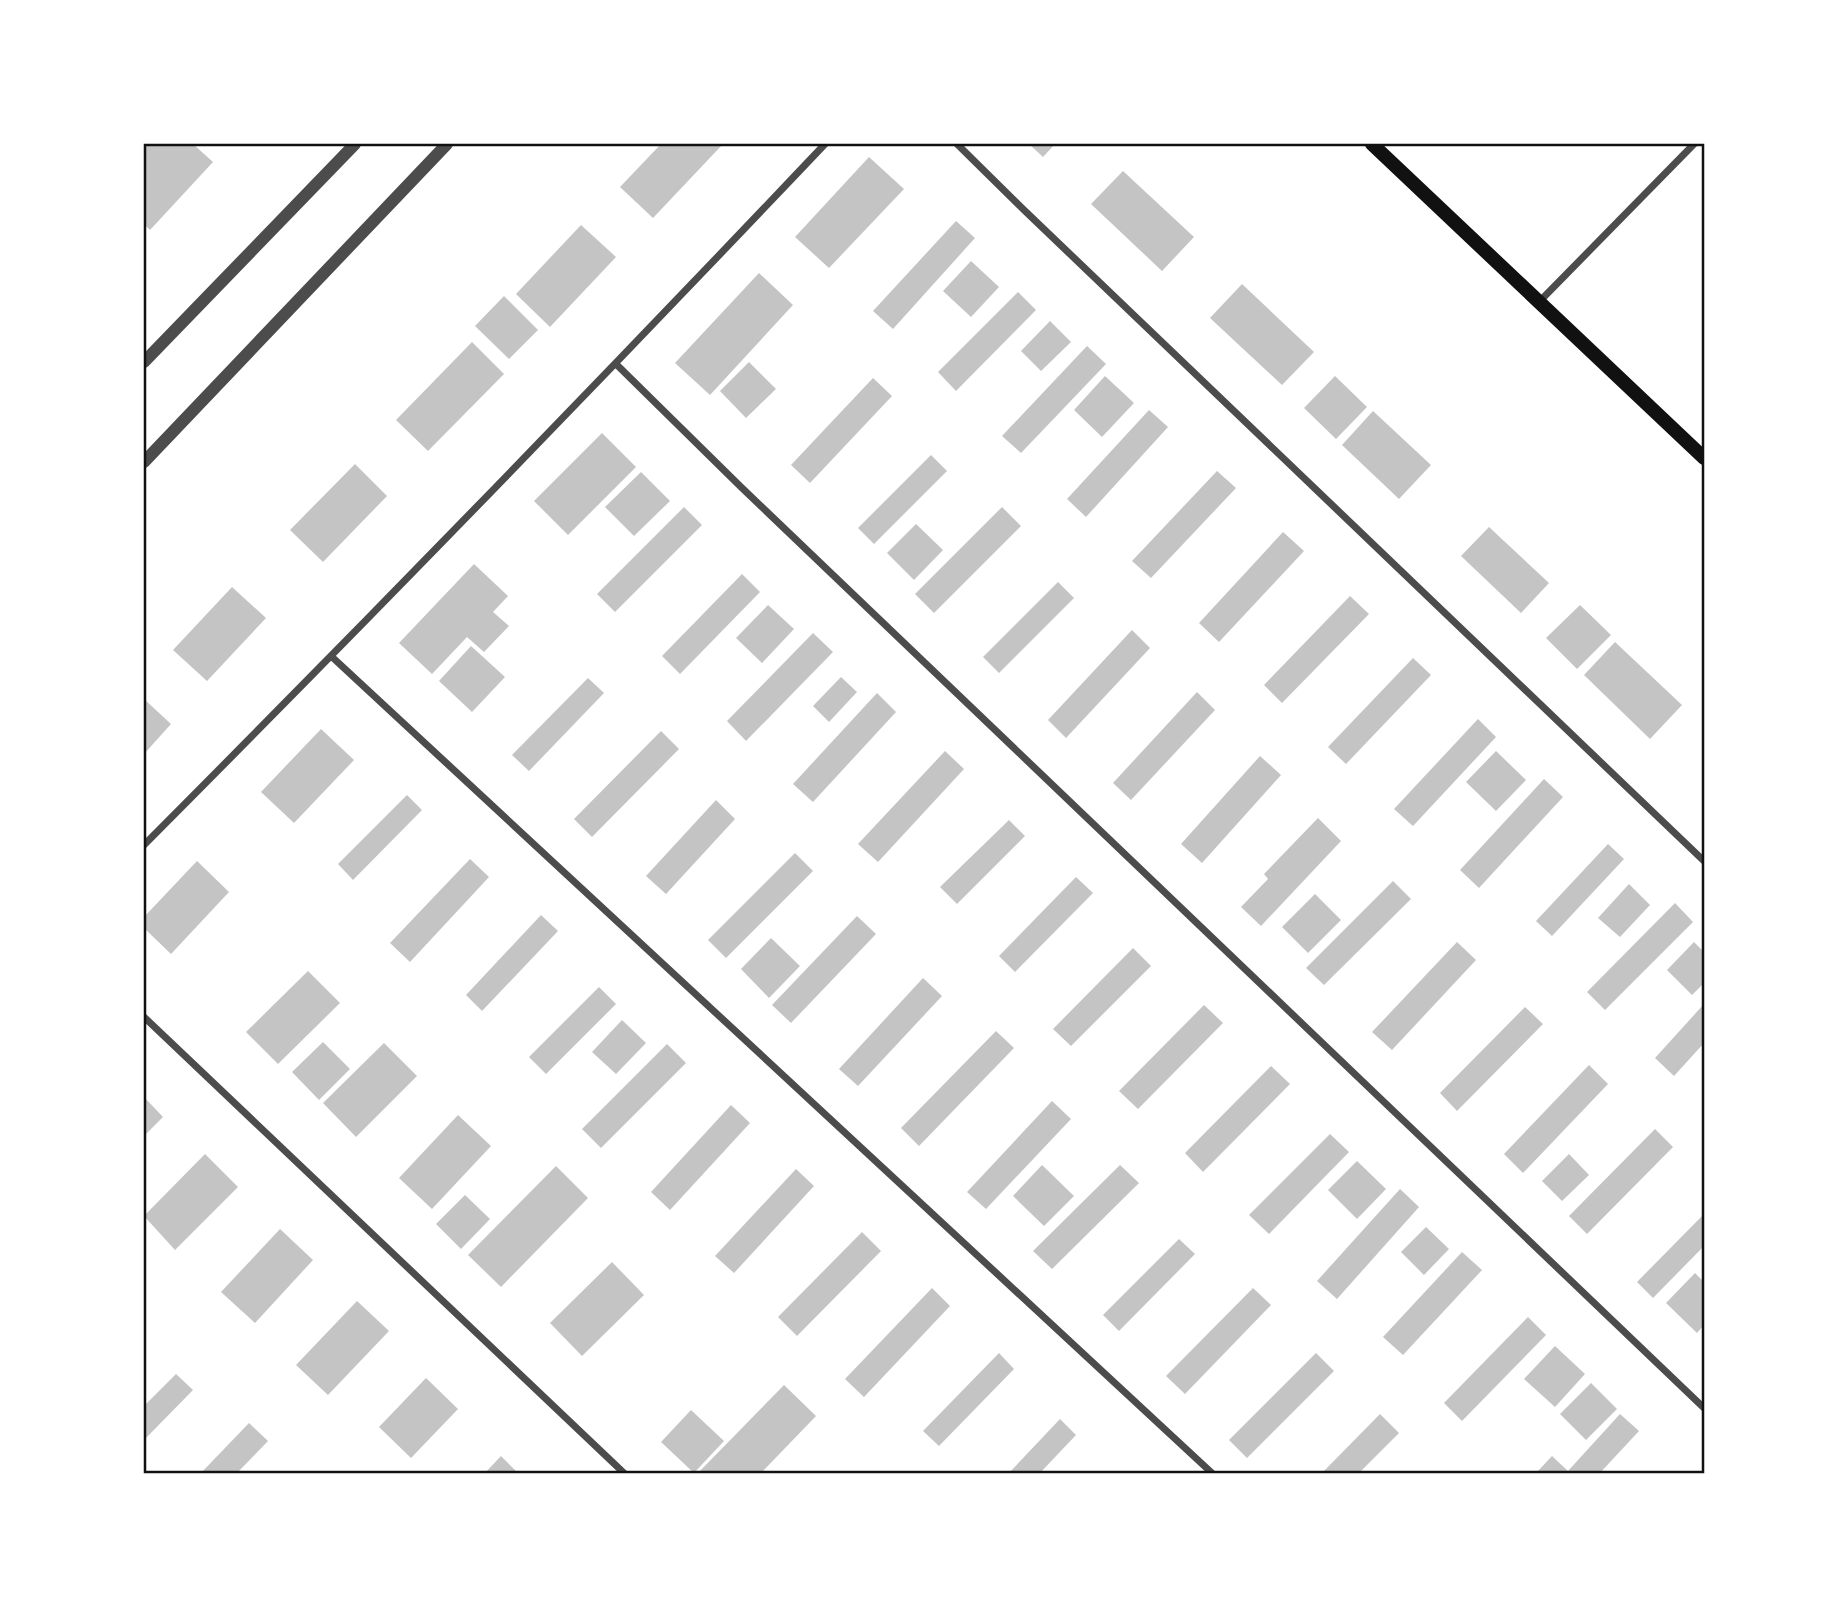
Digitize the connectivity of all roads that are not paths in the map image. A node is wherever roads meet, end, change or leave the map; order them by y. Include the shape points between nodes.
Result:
1 (355, 144) edge
2 (447, 144) edge
3 (825, 144) edge
4 (957, 144) edge
5 (1372, 144) edge
6 (1694, 144) edge
7 (1540, 301) junction
8 (144, 362) edge
9 (616, 364) junction
10 (1704, 458) edge
11 (144, 462) edge
12 (331, 656) junction
13 (144, 845) edge
14 (1704, 861) edge
15 (144, 1017) edge
16 (1704, 1408) edge
17 (625, 1474) edge
18 (1213, 1474) edge

1 - 8 street
2 - 11 street
3 - 9 street
4 - 14 street
5 - 7 main road
6 - 7 street
7 - 10 main road
9 - 12 street
9 - 16 street
12 - 13 street
12 - 18 street
15 - 17 street

